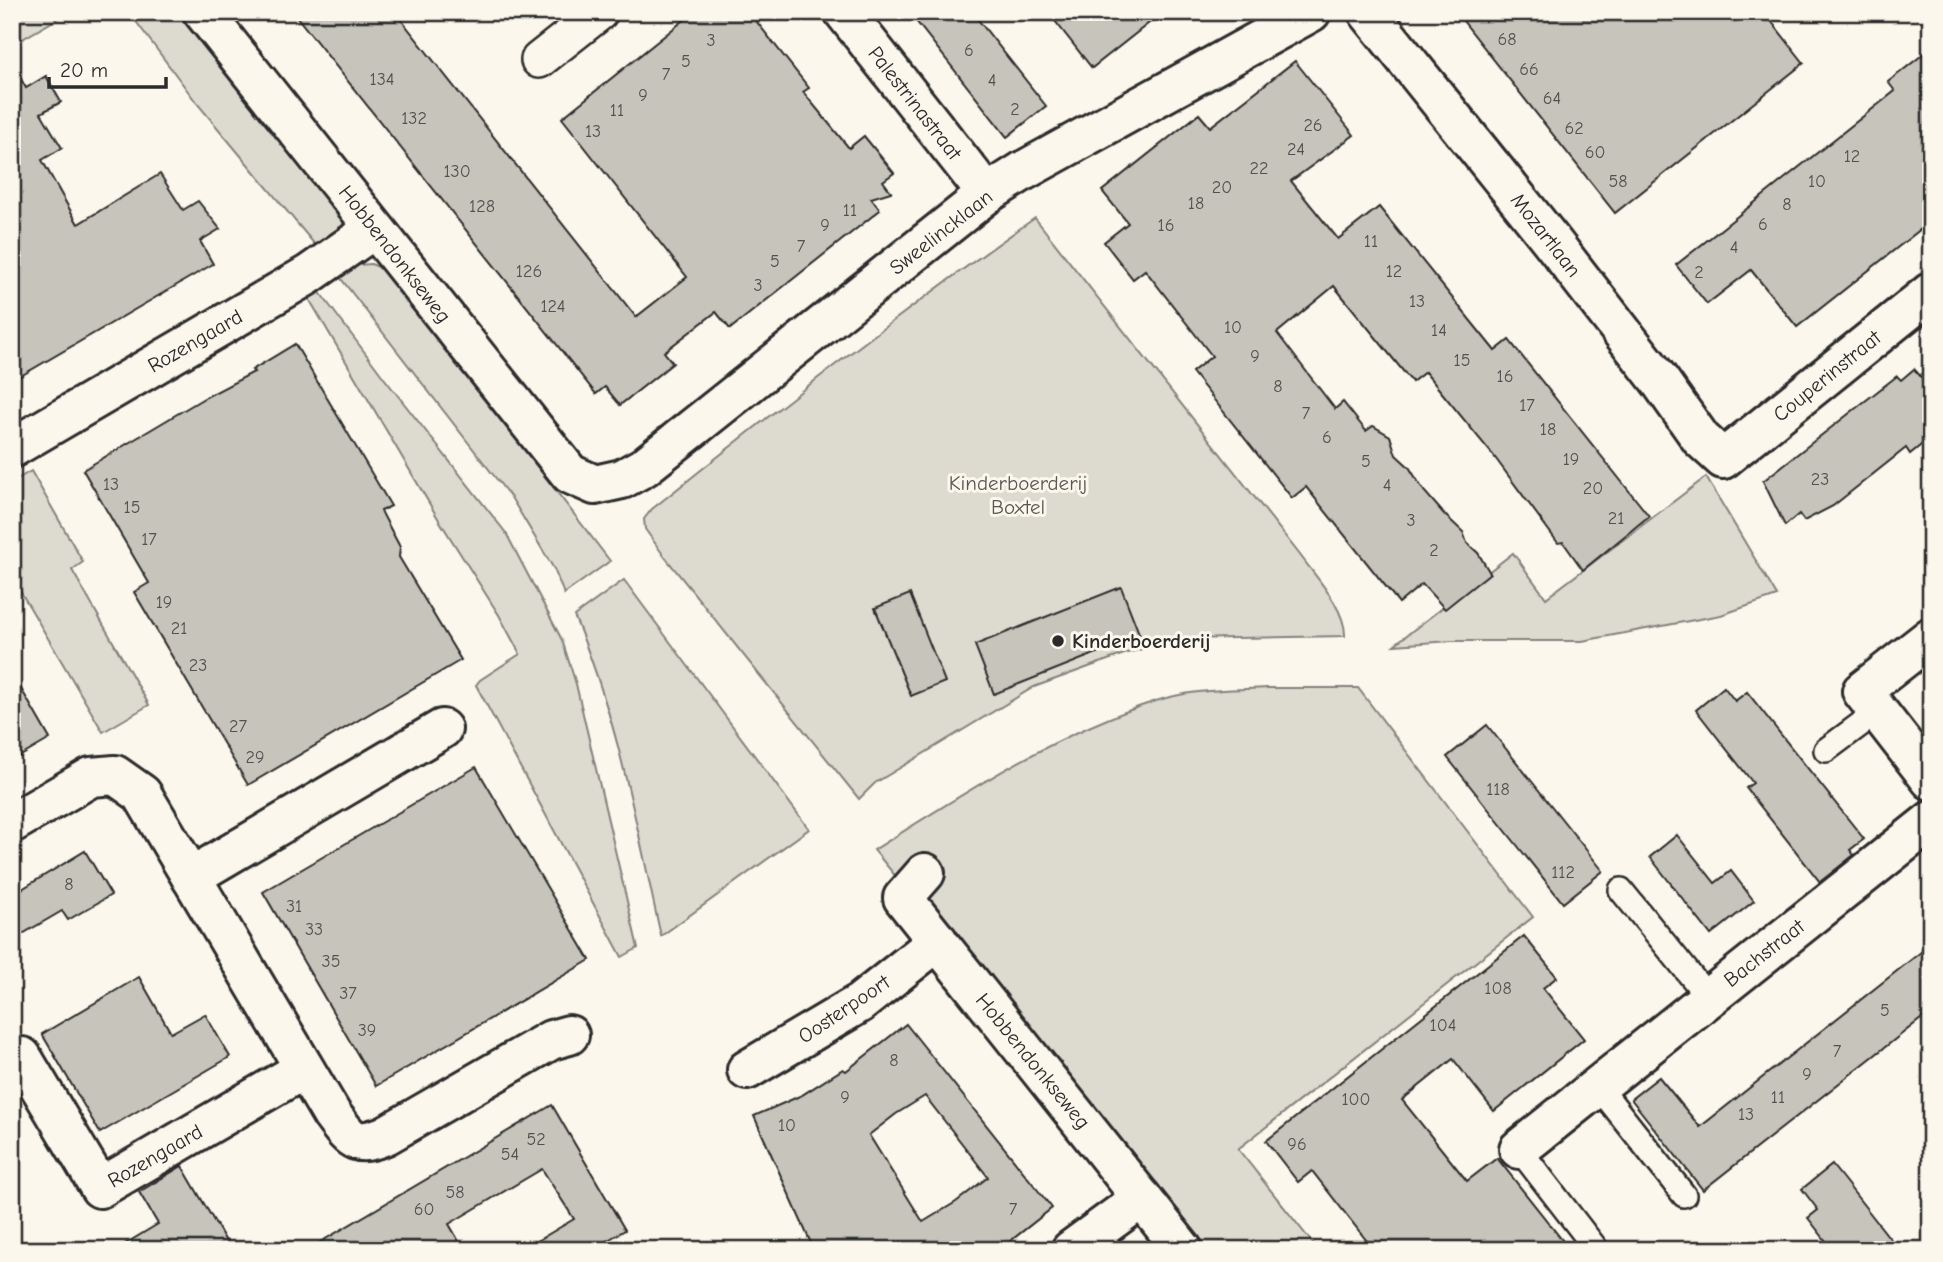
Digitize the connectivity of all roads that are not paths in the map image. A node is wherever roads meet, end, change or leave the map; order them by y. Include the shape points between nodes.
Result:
1 (203, 12) edge
2 (600, 12) edge
3 (844, 12) edge
4 (1311, 12) edge
5 (1368, 12) edge
6 (538, 60) dead end
7 (987, 194) junction
8 (374, 229) junction
9 (1931, 292) edge
10 (12, 448) edge
11 (1723, 459) joint
12 (595, 485) joint
13 (1931, 636) edge
14 (1870, 701) junction
15 (442, 729) dead end
16 (1826, 750) dead end
17 (1931, 780) edge
18 (1931, 821) edge
19 (12, 823) edge
20 (925, 873) dead end
21 (191, 877) junction
22 (1621, 890) dead end
23 (938, 941) junction
24 (1708, 997) junction
25 (569, 1035) dead end
26 (22, 1057) dead end
27 (304, 1069) junction
28 (747, 1070) dead end
29 (1598, 1086) junction
30 (1519, 1149) joint
31 (1684, 1195) dead end
32 (1142, 1198) junction
33 (1071, 1250) edge
34 (1183, 1250) edge
35 (1597, 1250) edge

1 - 8 street, Hobbendonkseweg
2 - 6 street
3 - 7 street, Palestrinastraat
4 - 7 street, Sweelincklaan
5 - 11 street, Mozartlaan via 1550,239 1701,439
7 - 12 street, Sweelincklaan via 644,467 622,479
8 - 10 street, Rozengaard via 307,275
8 - 12 street, Hobbendonkseweg via 570,474
9 - 11 street, Couperinstraat
13 - 14 street
14 - 16 lane
14 - 17 street
15 - 21 street
18 - 24 street, Bachstraat
19 - 21 street via 91,777 115,775 142,794
20 - 23 street, Hobbendonkseweg via 903,898
21 - 27 street
22 - 24 lane
23 - 28 street, Oosterpoort via 860,1003
23 - 32 street, Hobbendonkseweg
24 - 29 street, Bachstraat
25 - 27 street via 551,1040 368,1143 349,1138
26 - 27 street, Rozengaard via 100,1188
29 - 30 street, Bachstraat
29 - 31 lane
30 - 35 lane, Bachstraat
32 - 33 street
32 - 34 street, Hobbendonkseweg

